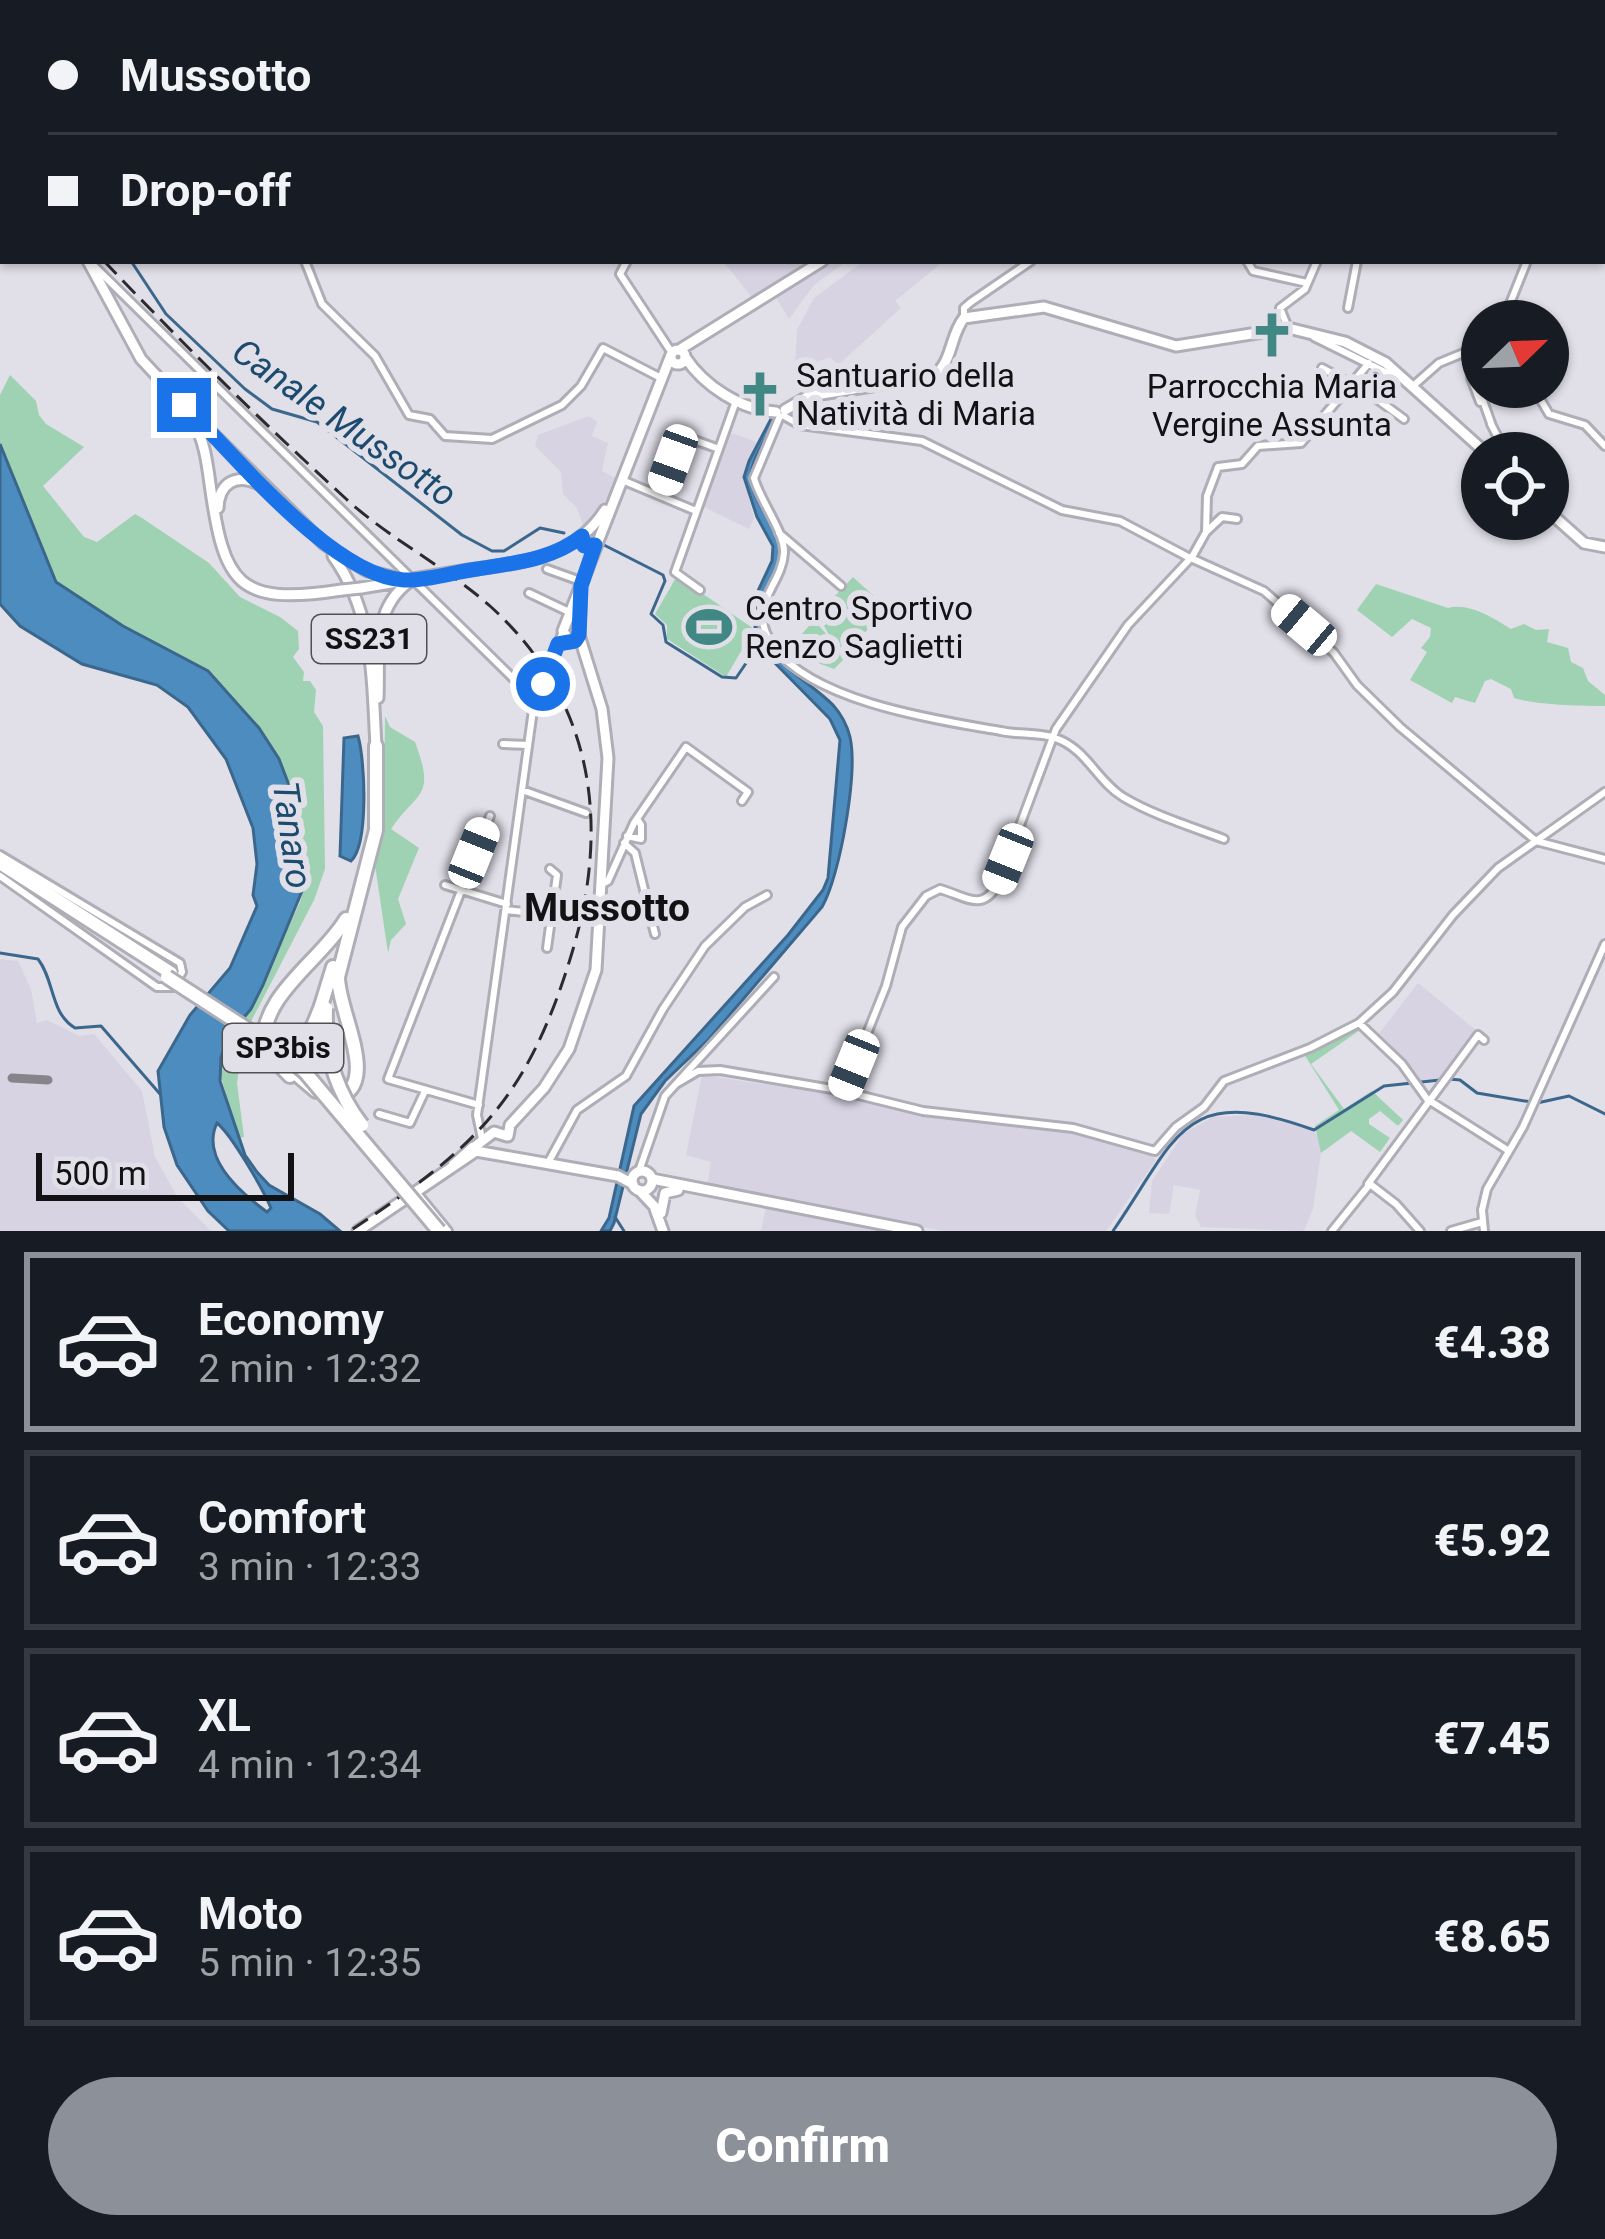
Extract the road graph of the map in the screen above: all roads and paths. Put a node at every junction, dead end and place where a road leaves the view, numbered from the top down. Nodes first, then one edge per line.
1 (89, 264) edge
2 (90, 264) edge
3 (306, 264) edge
4 (625, 264) edge
5 (817, 264) edge
6 (1027, 264) edge
7 (1248, 264) edge
8 (1316, 264) edge
9 (1356, 264) edge
10 (1527, 264) edge
11 (1309, 284) junction
12 (1512, 300) edge
13 (130, 301) junction
14 (1348, 308) dead end
15 (114, 313) junction
16 (964, 317) junction
17 (1288, 328) junction
18 (1314, 337) junction
19 (1461, 353) edge
20 (680, 358) junction
21 (1370, 363) junction
22 (1322, 368) dead end
23 (661, 378) junction
24 (1412, 385) junction
25 (1352, 386) junction
26 (736, 401) junction
27 (184, 405) junction
28 (1484, 408) edge
29 (781, 413) junction
30 (1404, 419) dead end
31 (1492, 426) junction
32 (1463, 432) edge
33 (1495, 432) edge
34 (1605, 446) edge
35 (718, 449) junction
36 (621, 479) junction
37 (660, 495) junction
38 (696, 511) junction
39 (295, 515) junction
40 (1238, 519) dead end
41 (1569, 530) edge
42 (1207, 532) junction
43 (778, 533) junction
44 (589, 541) junction
45 (221, 543) junction
46 (324, 544) junction
47 (1605, 547) edge
48 (1190, 559) junction
49 (547, 569) dead end
50 (409, 581) junction
51 (582, 584) junction
52 (841, 586) dead end
53 (700, 590) dead end
54 (529, 593) dead end
55 (574, 615) junction
56 (569, 636) junction
57 (533, 693) junction
58 (1052, 737) junction
59 (503, 744) dead end
60 (376, 746) junction
61 (528, 746) junction
62 (522, 790) junction
63 (1605, 792) edge
64 (742, 801) dead end
65 (586, 813) dead end
66 (490, 815) dead end
67 (637, 819) junction
68 (626, 839) junction
69 (1224, 839) dead end
70 (1536, 841) junction
71 (604, 854) junction
72 (616, 858) junction
73 (1605, 859) edge
74 (0, 866) edge
75 (550, 869) dead end
76 (602, 884) junction
77 (445, 885) dead end
78 (458, 891) junction
79 (767, 895) dead end
80 (356, 903) junction
81 (506, 907) junction
82 (552, 915) junction
83 (348, 929) junction
84 (656, 934) dead end
85 (1605, 944) edge
86 (547, 948) dead end
87 (169, 975) junction
88 (774, 977) dead end
89 (324, 1007) junction
90 (241, 1021) junction
91 (1359, 1023) junction
92 (1484, 1040) dead end
93 (708, 1053) junction
94 (699, 1068) junction
95 (715, 1070) junction
96 (425, 1091) junction
97 (844, 1091) junction
98 (1427, 1099) junction
99 (478, 1105) junction
100 (379, 1114) dead end
101 (496, 1136) junction
102 (374, 1148) junction
103 (1509, 1151) junction
104 (496, 1153) junction
105 (531, 1160) junction
106 (548, 1163) junction
107 (449, 1167) junction
108 (639, 1179) junction
109 (1367, 1184) junction
110 (412, 1194) junction
111 (743, 1198) junction
112 (661, 1213) junction
113 (1483, 1226) edge
114 (360, 1229) edge
115 (442, 1231) edge
116 (664, 1231) edge
117 (914, 1231) edge
118 (1332, 1231) edge
119 (1420, 1231) edge
120 (1451, 1231) edge

1 - 15 main road, SS231
2 - 13 street
3 - 23 street
4 - 20 street
5 - 20 main road
6 - 16 street
7 - 11 street
8 - 11 street
9 - 14 street
10 - 12 street
11 - 17 street
13 - 15 street
13 - 57 street
15 - 27 main road, SS231
16 - 17 main road
16 - 29 main road
17 - 18 main road
18 - 21 street
18 - 24 main road
19 - 24 street
20 - 23 main road
20 - 26 main road
21 - 24 street
21 - 25 street
22 - 25 street
23 - 36 main road
24 - 32 main road
25 - 30 street
25 - 42 street
26 - 29 main road
26 - 35 street
27 - 39 main road, SS231
27 - 45 main road
28 - 31 street
29 - 43 street
29 - 48 street
31 - 33 street
31 - 34 street
35 - 37 street
35 - 38 street
36 - 37 street
36 - 44 main road
37 - 38 street
38 - 53 street
39 - 45 main road
39 - 46 main road, SS231
40 - 42 street
41 - 47 main road
42 - 48 street
43 - 52 street
43 - 58 street
44 - 50 main road, bridge
44 - 51 main road
45 - 50 main road, bridge
46 - 50 main road
46 - 60 main road, SS231
48 - 58 street
48 - 70 street
49 - 51 street
50 - 60 main road
51 - 55 main road
54 - 55 street
55 - 56 main road
56 - 57 street
56 - 71 main road
57 - 61 street
58 - 69 street
58 - 97 street
59 - 61 street
60 - 80 highway, SS231
61 - 62 street
62 - 65 street
62 - 81 street
63 - 70 street
64 - 67 street
66 - 78 street
67 - 68 street
67 - 68 street
68 - 72 street
68 - 84 street
70 - 73 street
70 - 91 street
71 - 72 street
71 - 76 main road
72 - 76 street
74 - 74 street
74 - 87 highway, SP3bis
74 - 87 highway, SP3bis
75 - 82 street
76 - 101 main road
77 - 78 street
78 - 81 street
78 - 96 street
79 - 106 street
80 - 83 highway, SS231
80 - 102 highway, SS231, bridge
81 - 82 street
81 - 99 street
82 - 86 street
83 - 89 highway, SS231
83 - 90 highway, bridge
85 - 103 street
87 - 90 highway, SP3bis, bridge
88 - 93 street
89 - 90 highway, bridge
89 - 102 highway, SS231, bridge
90 - 102 highway, SP3bis, bridge
91 - 97 street
91 - 98 street
92 - 98 street
93 - 94 street
93 - 95 street
94 - 95 street
94 - 108 street
95 - 97 street
96 - 99 street
96 - 100 street
98 - 103 street
98 - 109 street
99 - 101 street
101 - 104 main road
101 - 104 main road
101 - 105 main road
101 - 107 main road
102 - 115 highway, SS231, bridge
103 - 113 street
104 - 105 main road
104 - 107 main road
105 - 106 main road
106 - 108 main road
107 - 110 main road
108 - 111 main road
108 - 112 main road
108 - 116 main road
109 - 118 street
109 - 119 street
110 - 114 main road
110 - 115 street
111 - 112 main road
111 - 117 main road
112 - 116 main road
113 - 120 street

